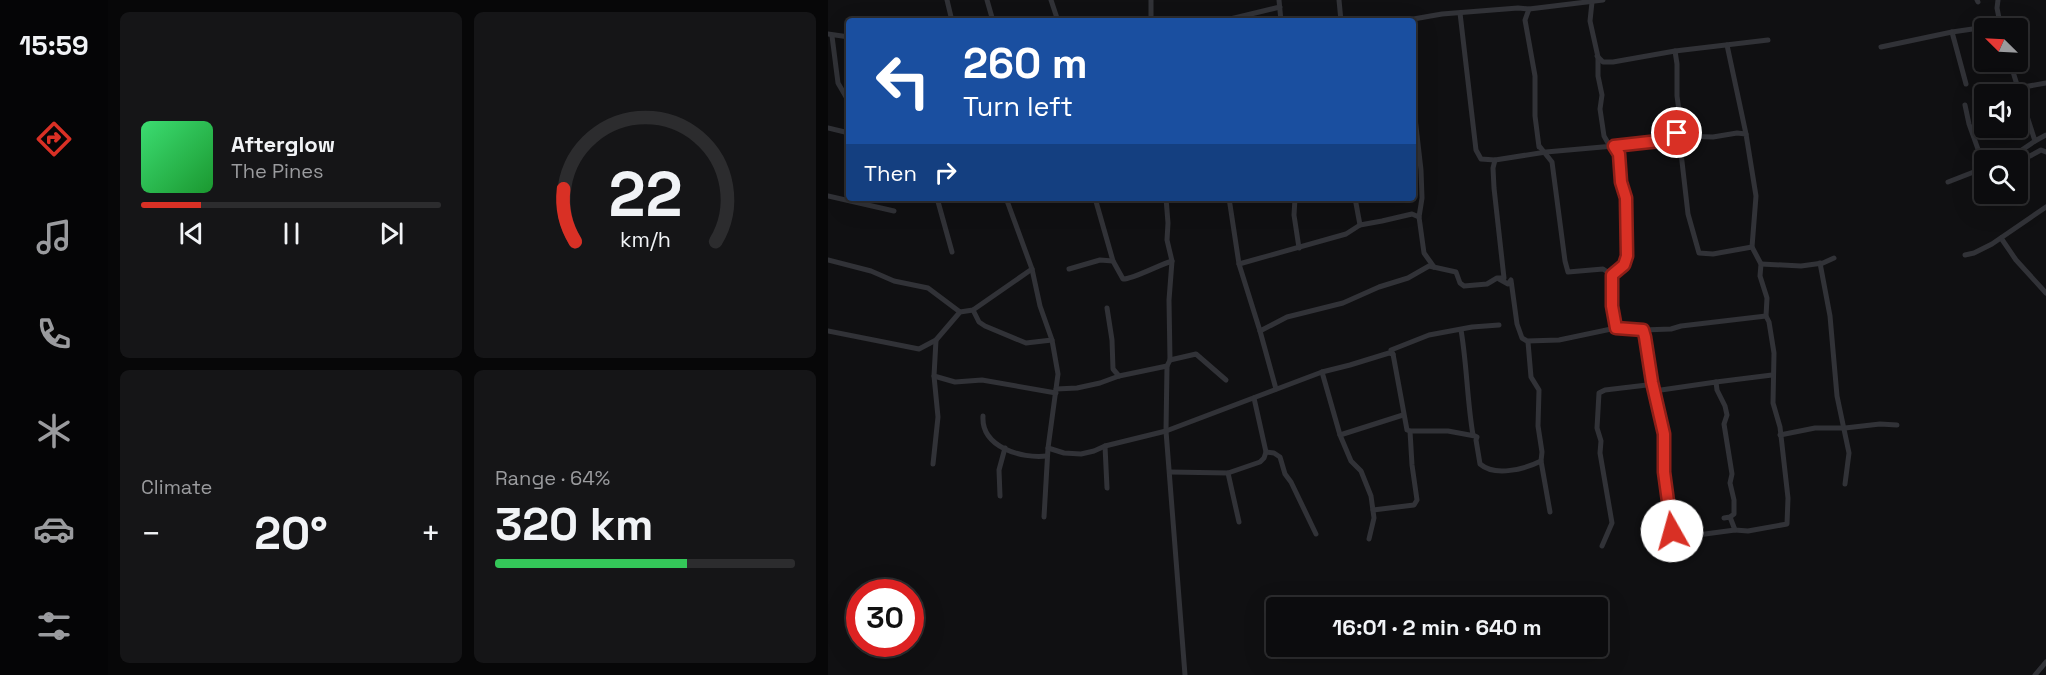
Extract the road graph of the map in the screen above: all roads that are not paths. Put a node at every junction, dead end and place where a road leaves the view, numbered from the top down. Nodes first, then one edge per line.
1 (947, 0) edge
2 (987, 0) edge
3 (1051, 0) edge
4 (1151, 0) edge
5 (1339, 0) edge
6 (1603, 0) edge
7 (1998, 0) edge
8 (1592, 2) junction
9 (1279, 3) edge
10 (1529, 9) junction
11 (1460, 13) junction
12 (951, 18) edge
13 (992, 18) edge
14 (1057, 18) edge
15 (1151, 18) edge
16 (1232, 18) edge
17 (1281, 18) edge
18 (1341, 18) edge
19 (1999, 18) edge
20 (1416, 19) edge
21 (1974, 30) edge
22 (1952, 32) junction
23 (830, 35) edge
24 (846, 37) edge
25 (1768, 40) dead end
26 (1727, 45) junction
27 (1881, 47) dead end
28 (1675, 51) junction
29 (1597, 56) junction
30 (2046, 82) edge
31 (1966, 84) dead end
32 (2028, 86) edge
33 (846, 97) edge
34 (1965, 105) dead end
35 (2028, 119) edge
36 (1416, 126) edge
37 (828, 128) edge
38 (846, 132) edge
39 (1746, 134) junction
40 (2046, 135) edge
41 (1678, 136) junction
42 (2035, 141) junction
43 (1614, 146) junction
44 (1540, 147) junction
45 (1978, 150) edge
46 (2022, 150) edge
47 (1546, 152) junction
48 (2046, 152) edge
49 (1536, 154) junction
50 (2030, 156) dead end
51 (1495, 160) junction
52 (1974, 171) edge
53 (1948, 182) dead end
54 (828, 196) edge
55 (846, 200) edge
56 (850, 201) edge
57 (938, 201) edge
58 (1007, 201) edge
59 (1096, 201) edge
60 (1166, 201) edge
61 (1229, 201) edge
62 (1295, 201) edge
63 (1356, 201) edge
64 (2046, 207) edge
65 (894, 211) dead end
66 (1419, 217) junction
67 (1360, 225) junction
68 (2001, 238) junction
69 (1752, 247) junction
70 (1299, 248) junction
71 (952, 252) dead end
72 (1965, 255) dead end
73 (1834, 258) dead end
74 (828, 260) edge
75 (1113, 261) junction
76 (1172, 261) junction
77 (1820, 263) junction
78 (1239, 264) junction
79 (1761, 264) junction
80 (1434, 267) junction
81 (1032, 269) junction
82 (1069, 269) dead end
83 (1612, 275) junction
84 (1497, 278) junction
85 (2046, 293) edge
86 (1107, 308) dead end
87 (973, 310) junction
88 (960, 312) junction
89 (1766, 316) junction
90 (1499, 325) dead end
91 (1616, 328) junction
92 (1461, 330) junction
93 (1643, 330) junction
94 (828, 331) edge
95 (1260, 331) junction
96 (936, 340) junction
97 (1052, 340) junction
98 (1528, 342) junction
99 (1393, 354) junction
100 (1168, 363) junction
101 (1322, 372) junction
102 (1772, 375) junction
103 (934, 376) junction
104 (1119, 376) junction
105 (1226, 380) dead end
106 (1716, 382) junction
107 (1276, 389) junction
108 (1654, 389) junction
109 (1056, 391) junction
110 (1254, 398) junction
111 (1403, 415) junction
112 (983, 416) dead end
113 (1897, 425) dead end
114 (1845, 429) junction
115 (1166, 431) junction
116 (1410, 431) junction
117 (1340, 435) junction
118 (1473, 435) junction
119 (1780, 435) junction
120 (1105, 446) junction
121 (1005, 448) junction
122 (1048, 448) junction
123 (1266, 452) junction
124 (1047, 456) junction
125 (1541, 461) junction
126 (933, 464) dead end
127 (1170, 472) junction
128 (1228, 474) junction
129 (1845, 484) dead end
130 (1107, 488) dead end
131 (999, 496) dead end
132 (1373, 510) junction
133 (1550, 512) dead end
134 (1044, 517) dead end
135 (1239, 522) dead end
136 (1734, 530) junction
137 (1316, 534) dead end
138 (1676, 538) junction
139 (1370, 539) dead end
140 (1673, 544) dead end
141 (1602, 546) dead end
142 (2046, 662) edge
143 (1185, 675) edge
144 (2035, 675) edge

1 - 12 street
2 - 13 street
3 - 14 street
4 - 15 street
5 - 18 street
6 - 8 street
7 - 19 street
8 - 10 street
8 - 29 street
9 - 16 street
9 - 17 street
10 - 11 street
10 - 44 street
11 - 20 street
11 - 51 street
21 - 22 street
22 - 27 street
22 - 31 street
23 - 24 street
23 - 33 street
25 - 26 street
26 - 28 street
26 - 39 street
28 - 29 street
28 - 41 street
29 - 43 street
30 - 32 street
34 - 45 street
35 - 42 street
36 - 66 street
37 - 38 street
39 - 41 street
39 - 69 street
40 - 42 street
41 - 43 street
41 - 69 street
42 - 46 street
43 - 47 street
43 - 83 street
44 - 47 street
44 - 49 street
47 - 49 street
47 - 83 street
48 - 50 street
49 - 51 street
51 - 84 street
52 - 53 street
54 - 55 street
56 - 65 street
57 - 71 street
58 - 81 street
59 - 75 street
60 - 76 street
61 - 78 street
62 - 70 street
63 - 67 street
64 - 68 street
66 - 67 street
66 - 80 street
67 - 70 street
68 - 72 street
68 - 85 street
69 - 79 street
70 - 78 street
73 - 77 street
74 - 88 street
75 - 76 street
75 - 82 street
76 - 100 street
77 - 79 street
77 - 114 street
78 - 95 street
79 - 89 street
80 - 84 street
80 - 95 street
81 - 87 street
81 - 97 street
83 - 91 street
84 - 98 street
86 - 104 street
87 - 88 street
87 - 97 street
88 - 96 street
89 - 93 street
89 - 102 street
90 - 92 street
91 - 93 street
91 - 98 street
92 - 99 street
92 - 118 street
93 - 108 street
94 - 96 street
95 - 107 street
96 - 103 street
97 - 109 street
98 - 125 street
99 - 101 street
99 - 111 street
100 - 104 street
100 - 105 street
100 - 115 street
101 - 107 street
101 - 117 street
102 - 106 street
102 - 119 street
103 - 109 street
103 - 126 street
104 - 109 street
106 - 108 street
106 - 136 street
107 - 110 street
108 - 138 street
108 - 141 street
109 - 122 street
110 - 115 street
110 - 123 street
111 - 116 street
111 - 117 street
112 - 121 street
113 - 114 street
114 - 119 street
114 - 129 street
115 - 120 street
115 - 127 street
116 - 118 street
116 - 132 street
117 - 132 street
118 - 125 street
119 - 136 street
120 - 122 street
120 - 130 street
121 - 124 street
121 - 131 street
122 - 124 street
123 - 128 street
123 - 137 street
124 - 134 street
125 - 133 street
127 - 128 street
127 - 143 street
128 - 135 street
132 - 139 street
136 - 138 street
138 - 140 street
142 - 144 street

